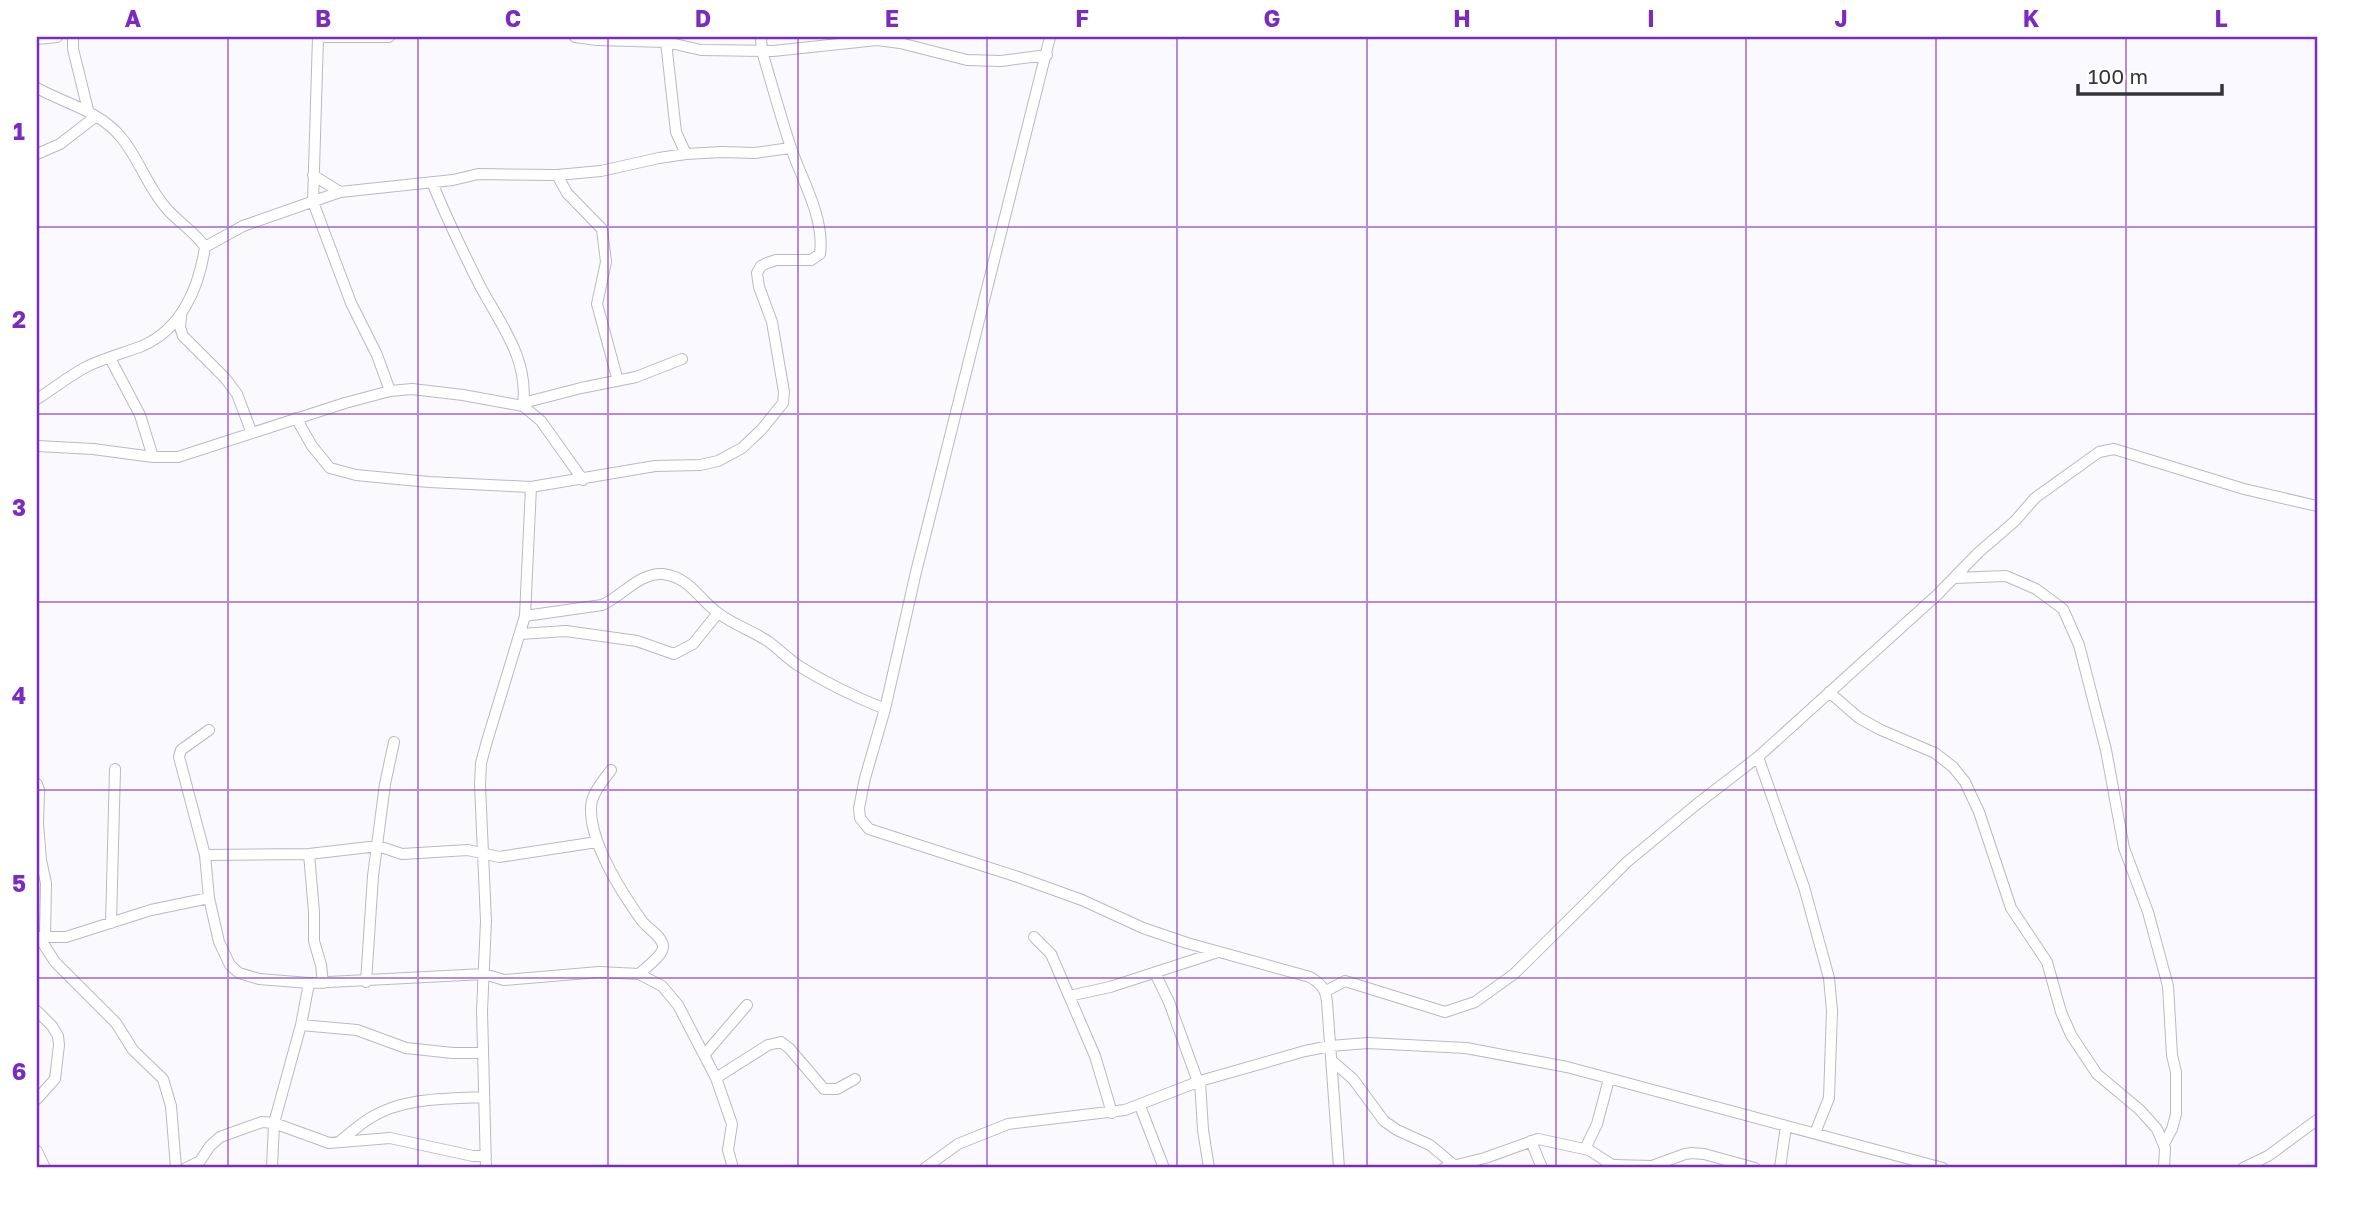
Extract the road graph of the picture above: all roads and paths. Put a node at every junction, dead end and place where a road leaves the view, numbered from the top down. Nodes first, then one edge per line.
1 (57, 37) edge
2 (72, 37) edge
3 (318, 37) edge
4 (389, 37) edge
5 (575, 37) edge
6 (761, 37) edge
7 (1051, 37) edge
8 (37, 39) edge
9 (666, 42) junction
10 (762, 51) junction
11 (1047, 55) junction
12 (37, 88) edge
13 (92, 114) junction
14 (790, 148) junction
15 (37, 154) edge
16 (686, 154) junction
17 (313, 175) junction
18 (557, 175) junction
19 (432, 182) junction
20 (340, 191) junction
21 (313, 202) junction
22 (205, 247) junction
23 (181, 317) junction
24 (110, 358) junction
25 (682, 359) dead end
26 (618, 381) junction
27 (390, 391) junction
28 (37, 399) edge
29 (523, 405) junction
30 (296, 418) junction
31 (251, 431) junction
32 (37, 446) edge
33 (153, 457) junction
34 (583, 480) junction
35 (531, 488) junction
36 (2317, 506) edge
37 (1954, 578) junction
38 (718, 613) junction
39 (525, 616) junction
40 (520, 634) junction
41 (1829, 692) junction
42 (885, 709) junction
43 (209, 730) dead end
44 (394, 742) dead end
45 (1758, 758) junction
46 (115, 769) dead end
47 (611, 771) dead end
48 (37, 784) edge
49 (597, 842) junction
50 (378, 846) junction
51 (309, 854) junction
52 (482, 854) junction
53 (205, 855) junction
54 (209, 898) junction
55 (111, 923) junction
56 (1034, 937) dead end
57 (40, 938) edge
58 (1218, 951) junction
59 (1155, 973) junction
60 (484, 974) junction
61 (639, 975) junction
62 (366, 982) junction
63 (309, 983) junction
64 (323, 983) junction
65 (1326, 991) junction
66 (1069, 996) junction
67 (747, 1005) dead end
68 (37, 1011) edge
69 (301, 1025) junction
70 (1330, 1046) junction
71 (483, 1053) junction
72 (705, 1054) junction
73 (1331, 1060) junction
74 (716, 1078) junction
75 (855, 1079) dead end
76 (1609, 1079) junction
77 (1199, 1082) junction
78 (484, 1097) junction
79 (37, 1099) edge
80 (1140, 1106) junction
81 (1112, 1113) junction
82 (2317, 1120) edge
83 (274, 1123) junction
84 (1786, 1126) junction
85 (1815, 1133) junction
86 (1531, 1140) junction
87 (338, 1143) junction
88 (2164, 1144) junction
89 (1585, 1149) junction
90 (37, 1151) edge
91 (486, 1156) junction
92 (1449, 1167) edge
93 (1616, 1167) edge
94 (45, 1168) edge
95 (176, 1168) edge
96 (186, 1168) edge
97 (272, 1168) edge
98 (486, 1168) edge
99 (733, 1168) edge
100 (925, 1168) edge
101 (1164, 1168) edge
102 (1209, 1168) edge
103 (1339, 1168) edge
104 (1542, 1168) edge
105 (1755, 1168) edge
106 (1780, 1168) edge
107 (1943, 1168) edge
108 (2164, 1168) edge
109 (2244, 1168) edge

1 - 8 street
2 - 13 street
3 - 4 street
3 - 17 street
5 - 9 street
6 - 10 street
7 - 11 street
9 - 10 street
9 - 16 street
10 - 11 street
10 - 14 street
11 - 42 street
12 - 13 street
13 - 15 street
13 - 22 street
14 - 16 street
14 - 34 street
16 - 18 street
17 - 20 street
17 - 21 street
18 - 19 street
18 - 26 street
19 - 20 street
19 - 29 street
20 - 21 street
21 - 22 street
21 - 27 street
22 - 23 street
23 - 24 street
23 - 31 street
24 - 28 street
24 - 33 street
25 - 26 street
26 - 29 street
27 - 29 street
27 - 30 street
29 - 34 street
30 - 31 street
30 - 35 street
31 - 33 street
32 - 33 street
34 - 35 street
35 - 39 street
36 - 37 street
37 - 41 street
37 - 88 street
38 - 39 street
38 - 40 street
38 - 42 street
39 - 40 street
40 - 52 street
41 - 45 street
41 - 88 street
42 - 58 street
43 - 53 street
44 - 50 street
45 - 65 street
45 - 85 street
46 - 55 street
47 - 49 street
48 - 57 street
49 - 52 street
49 - 61 street
50 - 51 street
50 - 52 street
50 - 62 street
51 - 53 street
51 - 64 street
52 - 60 street
53 - 54 street
54 - 55 street
54 - 63 street
55 - 57 street
56 - 66 street
57 - 95 street
58 - 59 street
58 - 65 street
59 - 66 street
59 - 77 street
60 - 61 street
60 - 62 street
60 - 71 street
61 - 72 street
62 - 64 street
63 - 64 street
63 - 69 street
65 - 70 street
66 - 81 street
67 - 72 street
68 - 79 street
69 - 71 street
69 - 83 street
70 - 73 street
70 - 76 street
70 - 77 street
71 - 78 street
72 - 74 street
73 - 92 street
73 - 103 street
74 - 75 street
74 - 99 street
76 - 84 street
76 - 89 street
77 - 80 street
77 - 102 street
78 - 87 street
78 - 91 street
80 - 81 street
80 - 101 street
81 - 100 street
82 - 109 street
83 - 87 street
83 - 96 street
83 - 97 street
84 - 85 street
84 - 106 street
85 - 107 street
86 - 89 street
86 - 92 street
86 - 104 street
87 - 91 street
88 - 108 street
89 - 93 street
90 - 94 street
91 - 98 street
93 - 105 street

